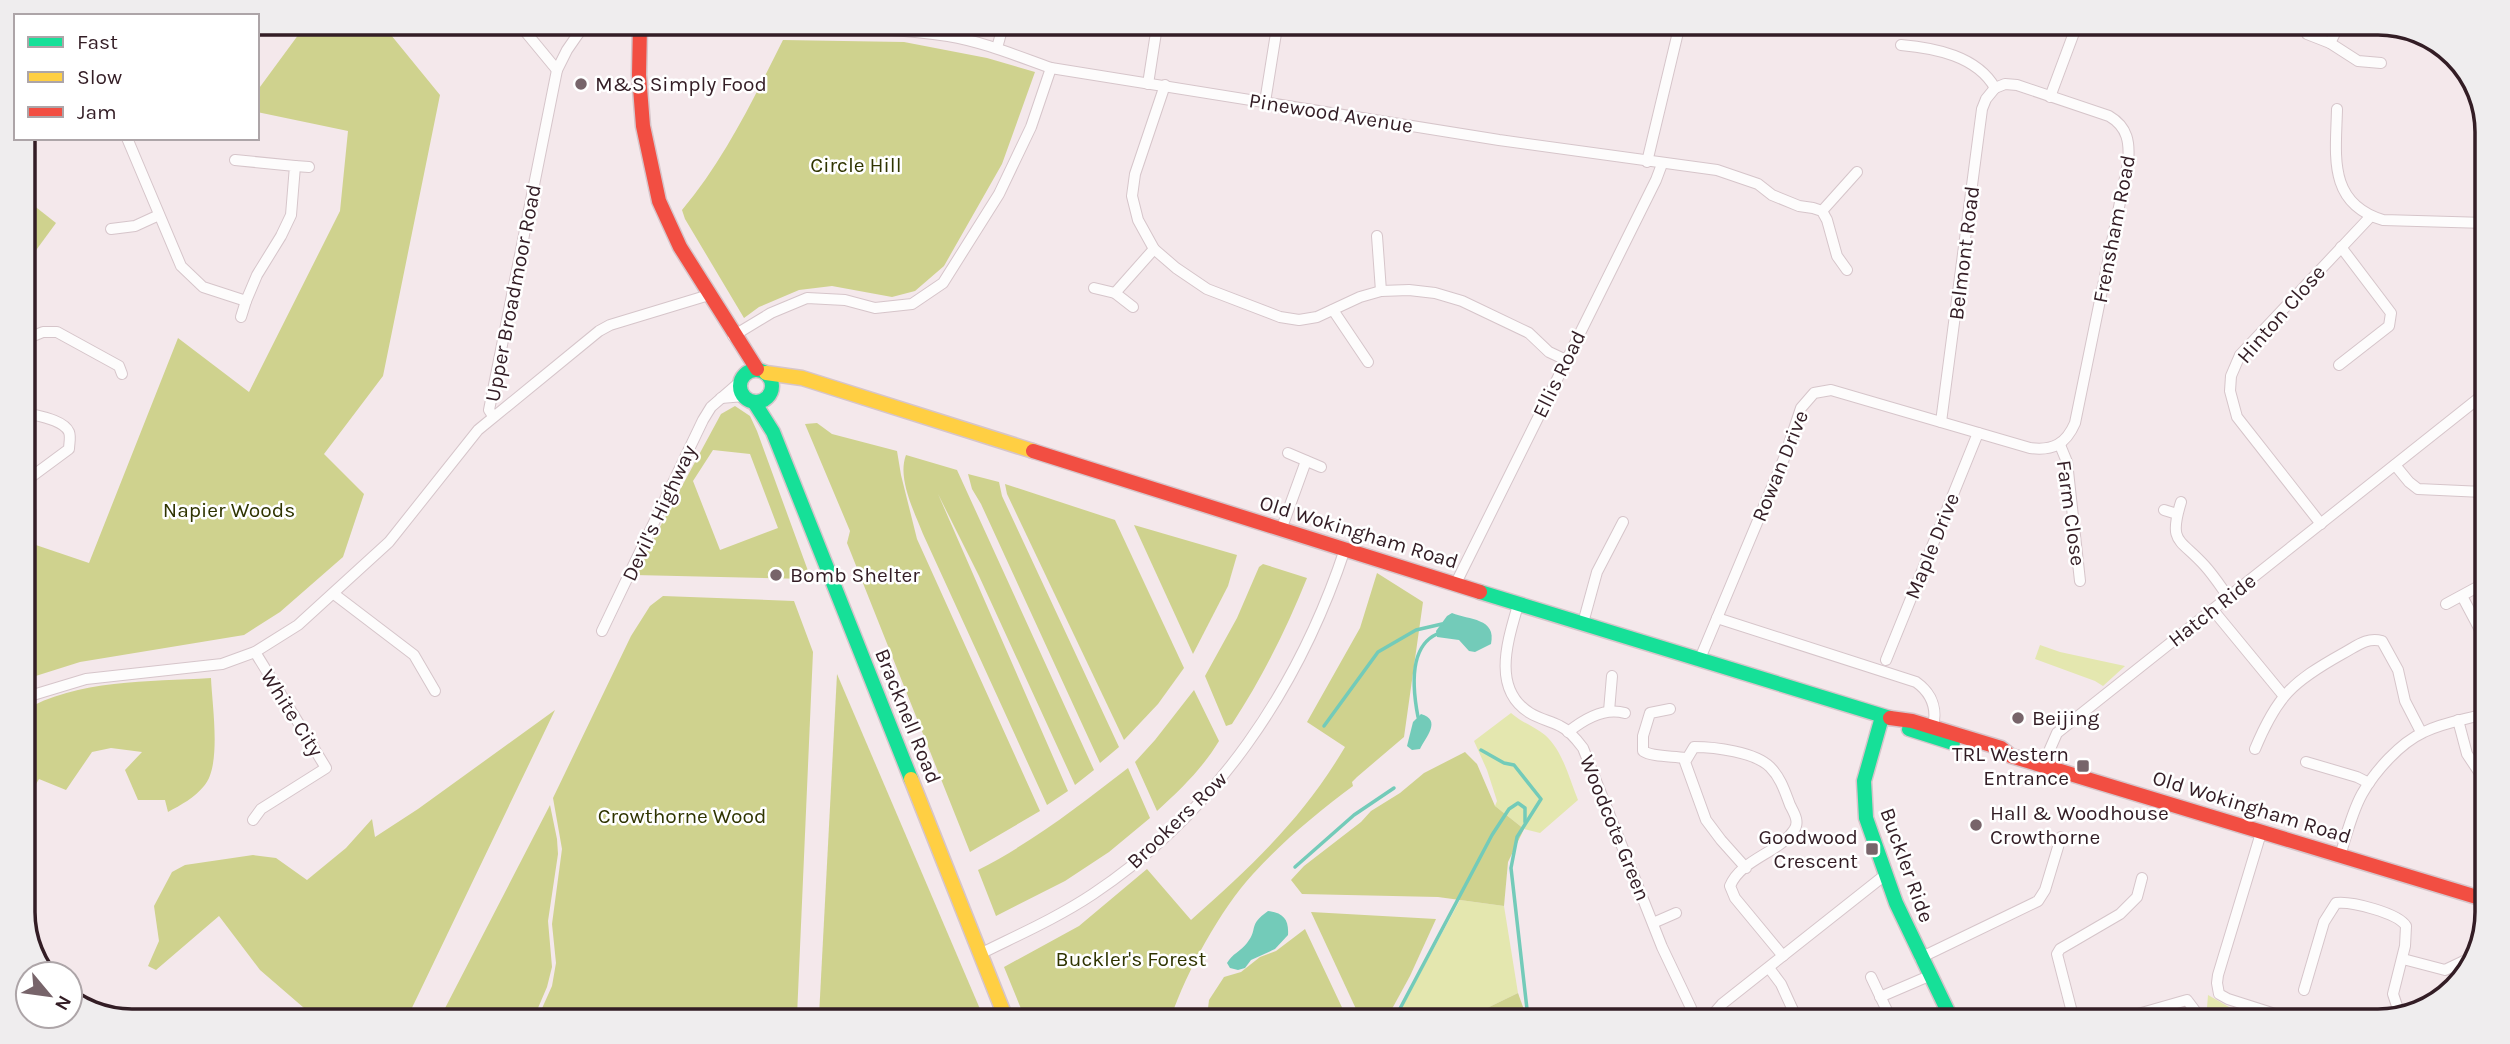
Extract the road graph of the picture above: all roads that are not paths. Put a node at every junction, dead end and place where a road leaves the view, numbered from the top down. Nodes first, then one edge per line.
1 (528, 35) edge
2 (577, 35) edge
3 (640, 35) edge
4 (936, 35) edge
5 (1001, 35) edge
6 (1156, 35) edge
7 (1276, 35) edge
8 (1677, 35) edge
9 (2073, 35) edge
10 (2310, 35) edge
11 (2334, 35) edge
12 (2330, 43) junction
13 (1901, 45) dead end
14 (997, 48) junction
15 (2381, 63) dead end
16 (1051, 68) junction
17 (557, 70) junction
18 (1148, 84) junction
19 (1165, 85) junction
20 (1995, 88) junction
21 (2050, 97) junction
22 (1265, 102) junction
23 (2337, 109) dead end
24 (128, 140) edge
25 (235, 160) dead end
26 (1647, 162) junction
27 (1662, 164) junction
28 (295, 166) junction
29 (309, 167) dead end
30 (1857, 172) dead end
31 (1822, 211) junction
32 (159, 215) junction
33 (2371, 216) junction
34 (2475, 223) edge
35 (111, 229) dead end
36 (1377, 236) dead end
37 (2341, 247) junction
38 (1154, 249) junction
39 (1847, 271) dead end
40 (1094, 288) dead end
41 (1381, 291) junction
42 (1115, 293) junction
43 (709, 295) junction
44 (246, 301) junction
45 (1133, 306) dead end
46 (1333, 310) junction
47 (241, 317) dead end
48 (35, 335) edge
49 (734, 337) junction
50 (1566, 360) junction
51 (1368, 362) dead end
52 (2339, 365) dead end
53 (122, 374) dead end
54 (752, 374) junction
55 (811, 382) junction
56 (769, 395) junction
57 (721, 398) junction
58 (749, 399) junction
59 (2475, 401) edge
60 (35, 416) edge
61 (493, 416) junction
62 (1941, 422) junction
63 (773, 432) junction
64 (1978, 433) junction
65 (2060, 445) junction
66 (1288, 453) dead end
67 (1306, 461) junction
68 (2395, 465) junction
69 (1321, 467) dead end
70 (35, 475) edge
71 (2475, 492) edge
72 (2181, 502) dead end
73 (2164, 510) dead end
74 (2177, 514) junction
75 (1623, 522) dead end
76 (2321, 524) junction
77 (1281, 530) junction
78 (1345, 549) junction
79 (2080, 581) dead end
80 (1456, 583) junction
81 (2475, 589) edge
82 (334, 594) junction
83 (2462, 596) junction
84 (2229, 598) junction
85 (1518, 604) junction
86 (2446, 604) dead end
87 (2213, 610) junction
88 (1717, 618) junction
89 (2475, 620) edge
90 (1583, 623) junction
91 (602, 631) dead end
92 (255, 652) junction
93 (1886, 660) dead end
94 (1699, 661) junction
95 (1612, 676) dead end
96 (435, 691) dead end
97 (35, 692) edge
98 (2283, 695) junction
99 (1670, 709) dead end
100 (1609, 711) junction
101 (1625, 713) dead end
102 (2475, 716) edge
103 (1888, 718) junction
104 (2458, 720) junction
105 (1568, 732) junction
106 (1932, 732) junction
107 (2421, 733) junction
108 (2255, 749) dead end
109 (1685, 758) junction
110 (2306, 762) dead end
111 (2043, 765) junction
112 (2475, 766) edge
113 (2369, 783) junction
114 (253, 820) dead end
115 (2261, 833) junction
116 (2061, 837) dead end
117 (2340, 856) junction
118 (1746, 867) junction
119 (1885, 875) junction
120 (2142, 878) dead end
121 (2475, 896) edge
122 (1676, 913) dead end
123 (1653, 923) junction
124 (980, 954) junction
125 (1783, 956) junction
126 (1920, 958) junction
127 (2403, 958) junction
128 (2460, 963) edge
129 (1769, 968) junction
130 (1929, 976) junction
131 (1871, 977) dead end
132 (2304, 990) dead end
133 (1880, 997) junction
134 (2397, 1006) edge
135 (1691, 1008) dead end
136 (1002, 1009) edge
137 (1718, 1009) edge
138 (1792, 1009) edge
139 (1886, 1009) edge
140 (1946, 1009) edge
141 (2071, 1009) edge
142 (2156, 1009) edge
143 (2194, 1009) edge
144 (2258, 1009) edge

1 - 17 street
2 - 17 street, Upper Broadmoor Road
3 - 43 street
4 - 14 street, Pinewood Avenue
5 - 14 street
6 - 18 street
7 - 22 street
8 - 26 street
9 - 21 street
10 - 12 street
11 - 12 street
12 - 15 street
13 - 20 street
14 - 16 street, Pinewood Avenue
16 - 18 street, Pinewood Avenue
16 - 49 street
17 - 61 street, Upper Broadmoor Road
18 - 19 street, Pinewood Avenue
19 - 22 street, Pinewood Avenue
19 - 38 street
20 - 21 street, Frensham Road
20 - 62 street, Belmont Road
21 - 65 street, Frensham Road
22 - 26 street, Pinewood Avenue
23 - 33 street
24 - 32 street
25 - 28 street
26 - 27 street, Pinewood Avenue
27 - 31 street, Pinewood Avenue
27 - 50 street, Ellis Road
28 - 29 street
28 - 44 street
30 - 31 street
31 - 39 street
32 - 35 street
32 - 44 street
33 - 34 street
33 - 37 street, Hinton Close
36 - 41 street
37 - 52 street
37 - 76 street, Hinton Close
38 - 42 street
38 - 46 street
40 - 42 street
41 - 46 street
41 - 50 street
42 - 45 street
43 - 49 street
43 - 61 street
44 - 47 street
46 - 51 street
48 - 53 street
49 - 54 street
50 - 80 street, Ellis Road
54 - 55 street, Old Wokingham Road
54 - 56 street, Bracknell Road
54 - 57 street, Devil's Highway
54 - 58 street
55 - 56 street
55 - 77 street, Old Wokingham Road
56 - 58 street
56 - 63 street, Bracknell Road
57 - 58 street
57 - 91 street, Devil's Highway
58 - 63 street, Bracknell Road
59 - 68 street, Hatch Ride
60 - 70 street
61 - 82 street, Upper Broadmoor Road
62 - 64 street, Rowan Drive
62 - 88 street, Rowan Drive
63 - 124 street, Bracknell Road
64 - 65 street, Rowan Drive
64 - 93 street, Maple Drive
65 - 79 street, Farm Close
66 - 67 street
67 - 69 street
67 - 77 street
68 - 71 street
68 - 76 street, Hatch Ride
72 - 74 street
73 - 74 street
74 - 84 street
75 - 90 street
76 - 84 street, Hatch Ride
77 - 78 street, Old Wokingham Road
78 - 80 street, Old Wokingham Road
78 - 124 street, Brookers Row
80 - 85 street, Old Wokingham Road
81 - 83 street
82 - 92 street, Upper Broadmoor Road
82 - 96 street
83 - 86 street
83 - 89 street
84 - 87 street, Hatch Ride
85 - 90 street, Old Wokingham Road
85 - 105 street, Woodcote Green
87 - 98 street
87 - 111 street, Hatch Ride
88 - 94 street, Rowan Drive
88 - 106 street
90 - 94 street, Old Wokingham Road
92 - 97 street, Upper Broadmoor Road
92 - 114 street, White City
94 - 103 street, Old Wokingham Road
95 - 100 street
98 - 107 street
98 - 108 street
99 - 109 street
100 - 101 street
100 - 105 street
102 - 104 street
103 - 106 street, Old Wokingham Road
103 - 119 street, Buckler Ride
104 - 107 street
104 - 112 street
105 - 123 street, Woodcote Green
106 - 111 street, Old Wokingham Road
107 - 113 street
109 - 118 street
109 - 118 street
110 - 113 street
111 - 115 street, Old Wokingham Road
113 - 117 street
115 - 117 street, Old Wokingham Road
115 - 144 street
116 - 126 street
117 - 121 street, Old Wokingham Road
118 - 125 street
119 - 125 street
119 - 126 street, Buckler Ride
120 - 141 street
122 - 123 street, Woodcote Green
123 - 135 street, Woodcote Green
124 - 136 street, Bracknell Road
125 - 129 street
126 - 130 street, Buckler Ride
127 - 128 street
127 - 132 street
127 - 134 street
129 - 137 street
129 - 138 street
130 - 133 street
130 - 140 street, Buckler Ride
131 - 133 street
133 - 139 street
142 - 143 street

